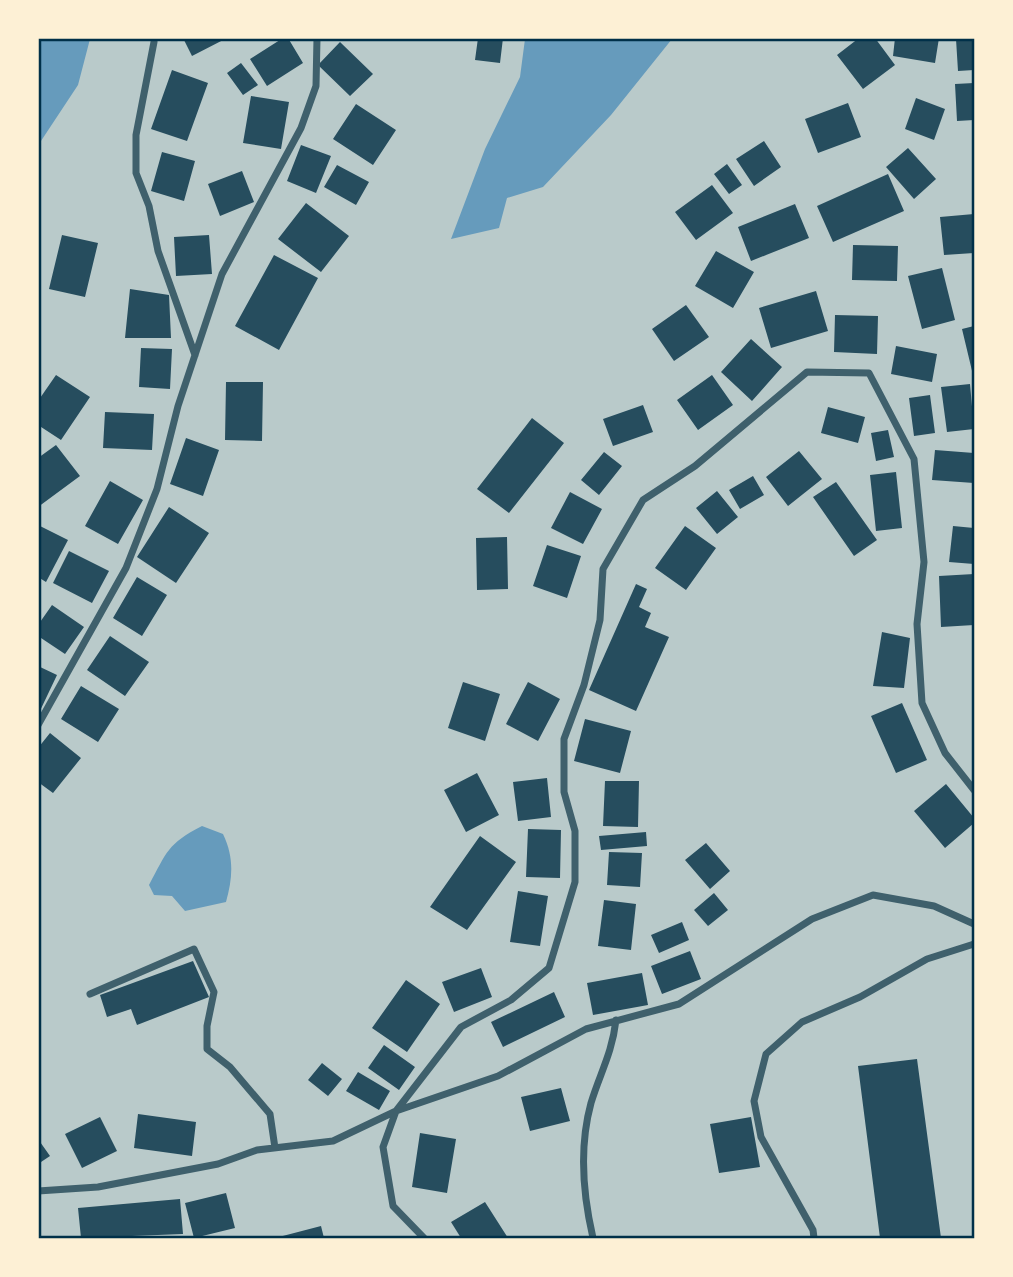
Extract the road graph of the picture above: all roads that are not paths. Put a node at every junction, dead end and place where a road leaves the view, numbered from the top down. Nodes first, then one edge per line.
1 (317, 38) edge
2 (154, 42) dead end
3 (195, 355) junction
4 (38, 724) edge
5 (975, 790) edge
6 (975, 924) edge
7 (975, 944) edge
8 (90, 994) dead end
9 (616, 1020) junction
10 (396, 1111) junction
11 (275, 1148) junction
12 (38, 1191) edge
13 (424, 1238) edge
14 (593, 1238) edge
15 (814, 1238) edge

1 - 3 street
2 - 3 street
3 - 4 street
5 - 10 street
6 - 9 street
7 - 15 street
8 - 11 street
9 - 10 street
9 - 14 street
10 - 11 street
10 - 13 street
11 - 12 street

